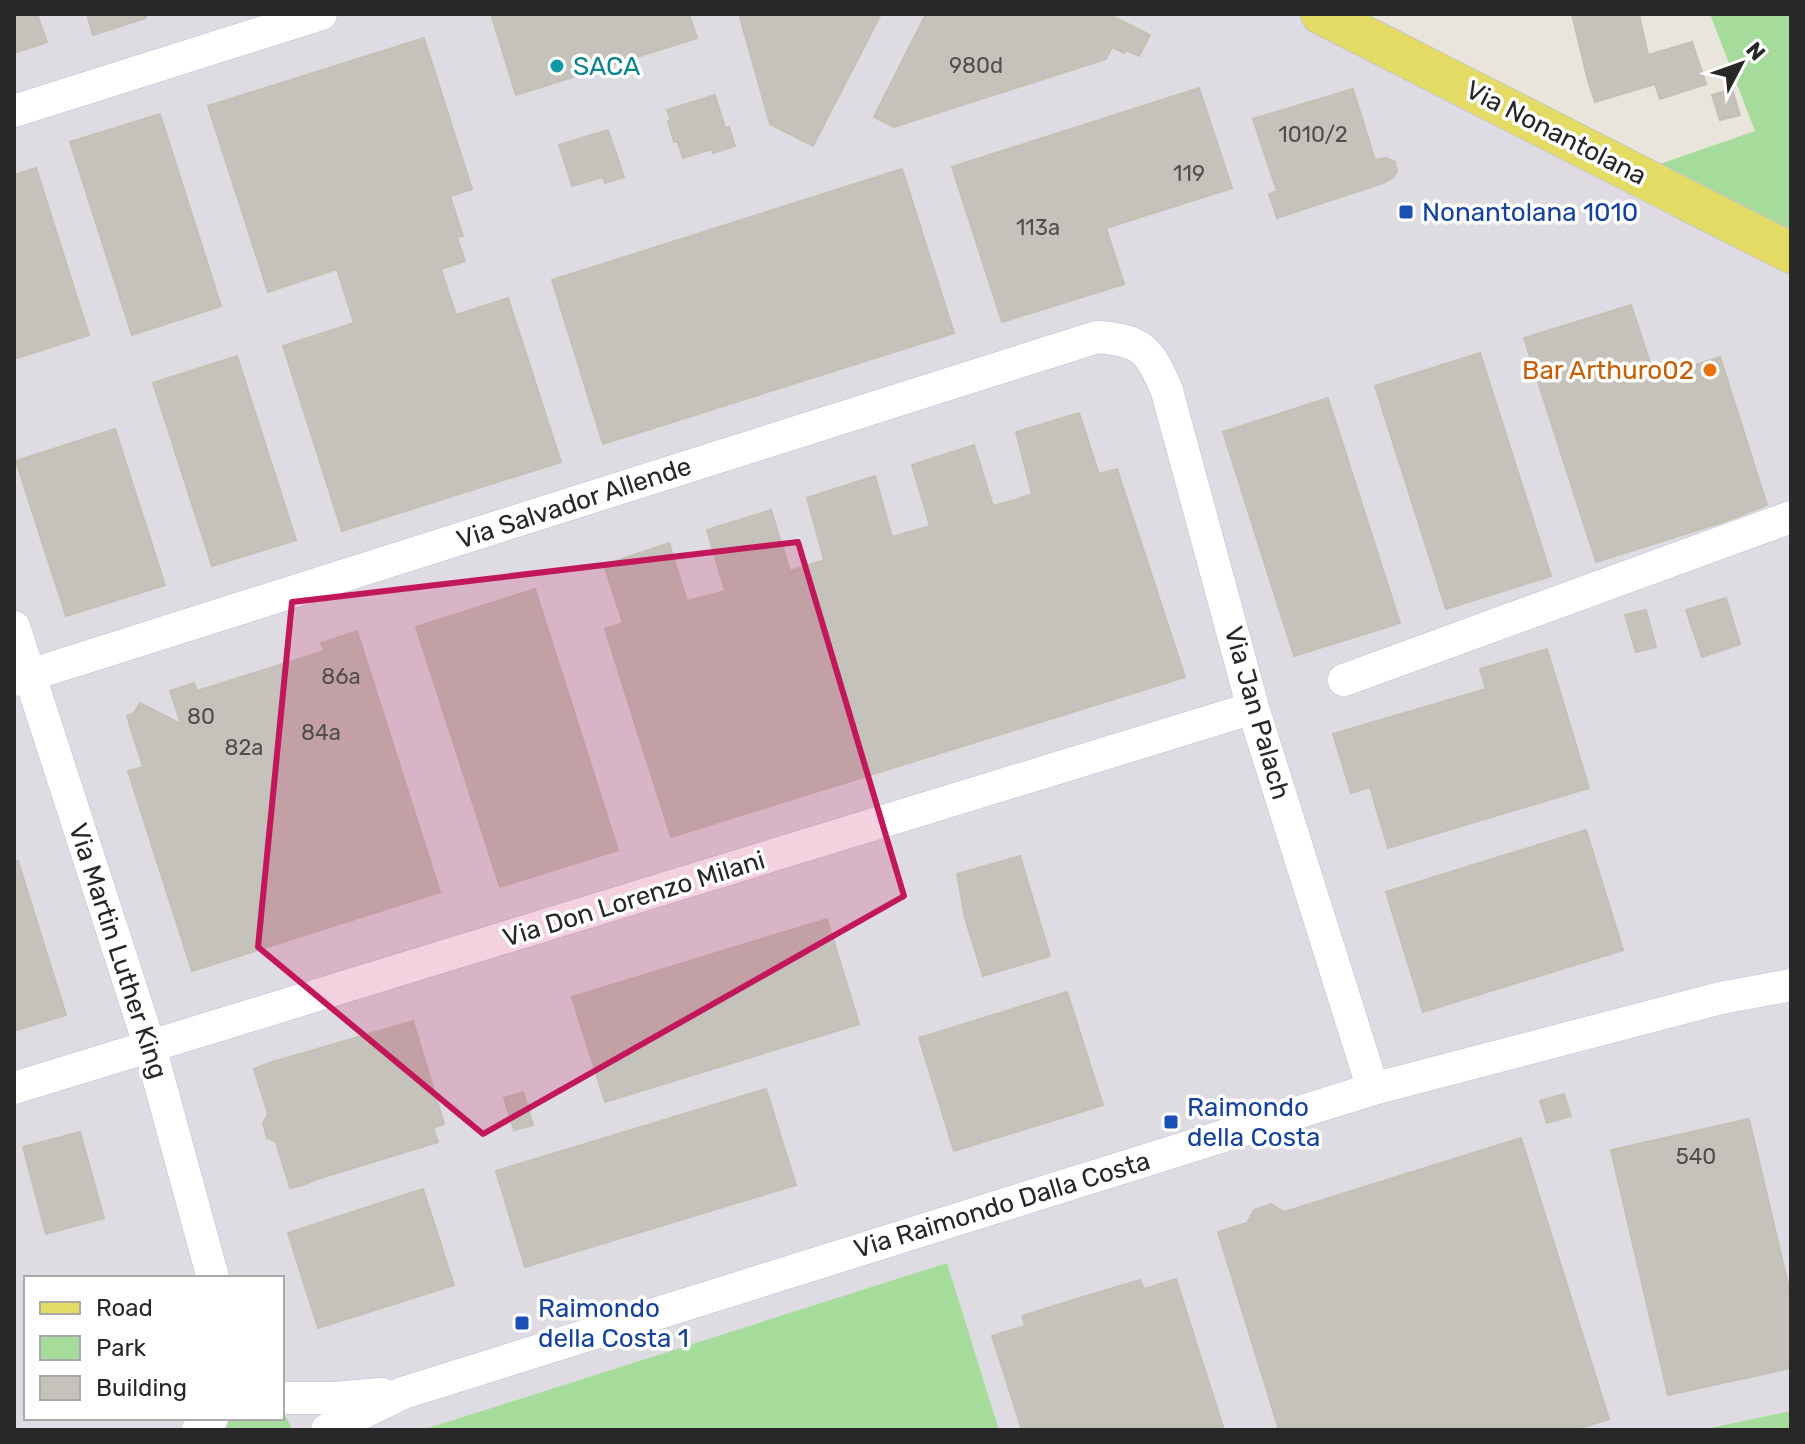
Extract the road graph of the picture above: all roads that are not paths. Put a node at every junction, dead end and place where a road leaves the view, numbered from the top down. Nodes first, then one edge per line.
1 (321, 14) edge
2 (1321, 14) edge
3 (282, 21) edge
4 (14, 111) edge
5 (1791, 253) edge
6 (1135, 344) joint
7 (1791, 517) edge
8 (14, 627) edge
9 (22, 677) edge
10 (1344, 680) dead end
11 (1253, 708) junction
12 (1791, 985) edge
13 (150, 1047) junction
14 (14, 1088) edge
15 (1373, 1089) junction
16 (212, 1276) edge
17 (403, 1393) junction
18 (286, 1395) edge
19 (305, 1430) edge
20 (327, 1430) edge

1 - 3 street
2 - 5 main road, Via Nonantolana
3 - 4 street
6 - 9 street, Via Salvador Allende
6 - 11 street, Via Jan Palach
7 - 10 street
8 - 9 street, Via Martin Luther King
9 - 13 street, Via Martin Luther King
11 - 13 street, Via Don Lorenzo Milani
11 - 15 street, Via Jan Palach
12 - 15 street, Via Raimondo Dalla Costa
13 - 14 street, Via Don Lorenzo Milani
13 - 16 street, Via Martin Luther King
15 - 17 street, Via Raimondo Dalla Costa
17 - 18 street
17 - 20 street
18 - 19 street

